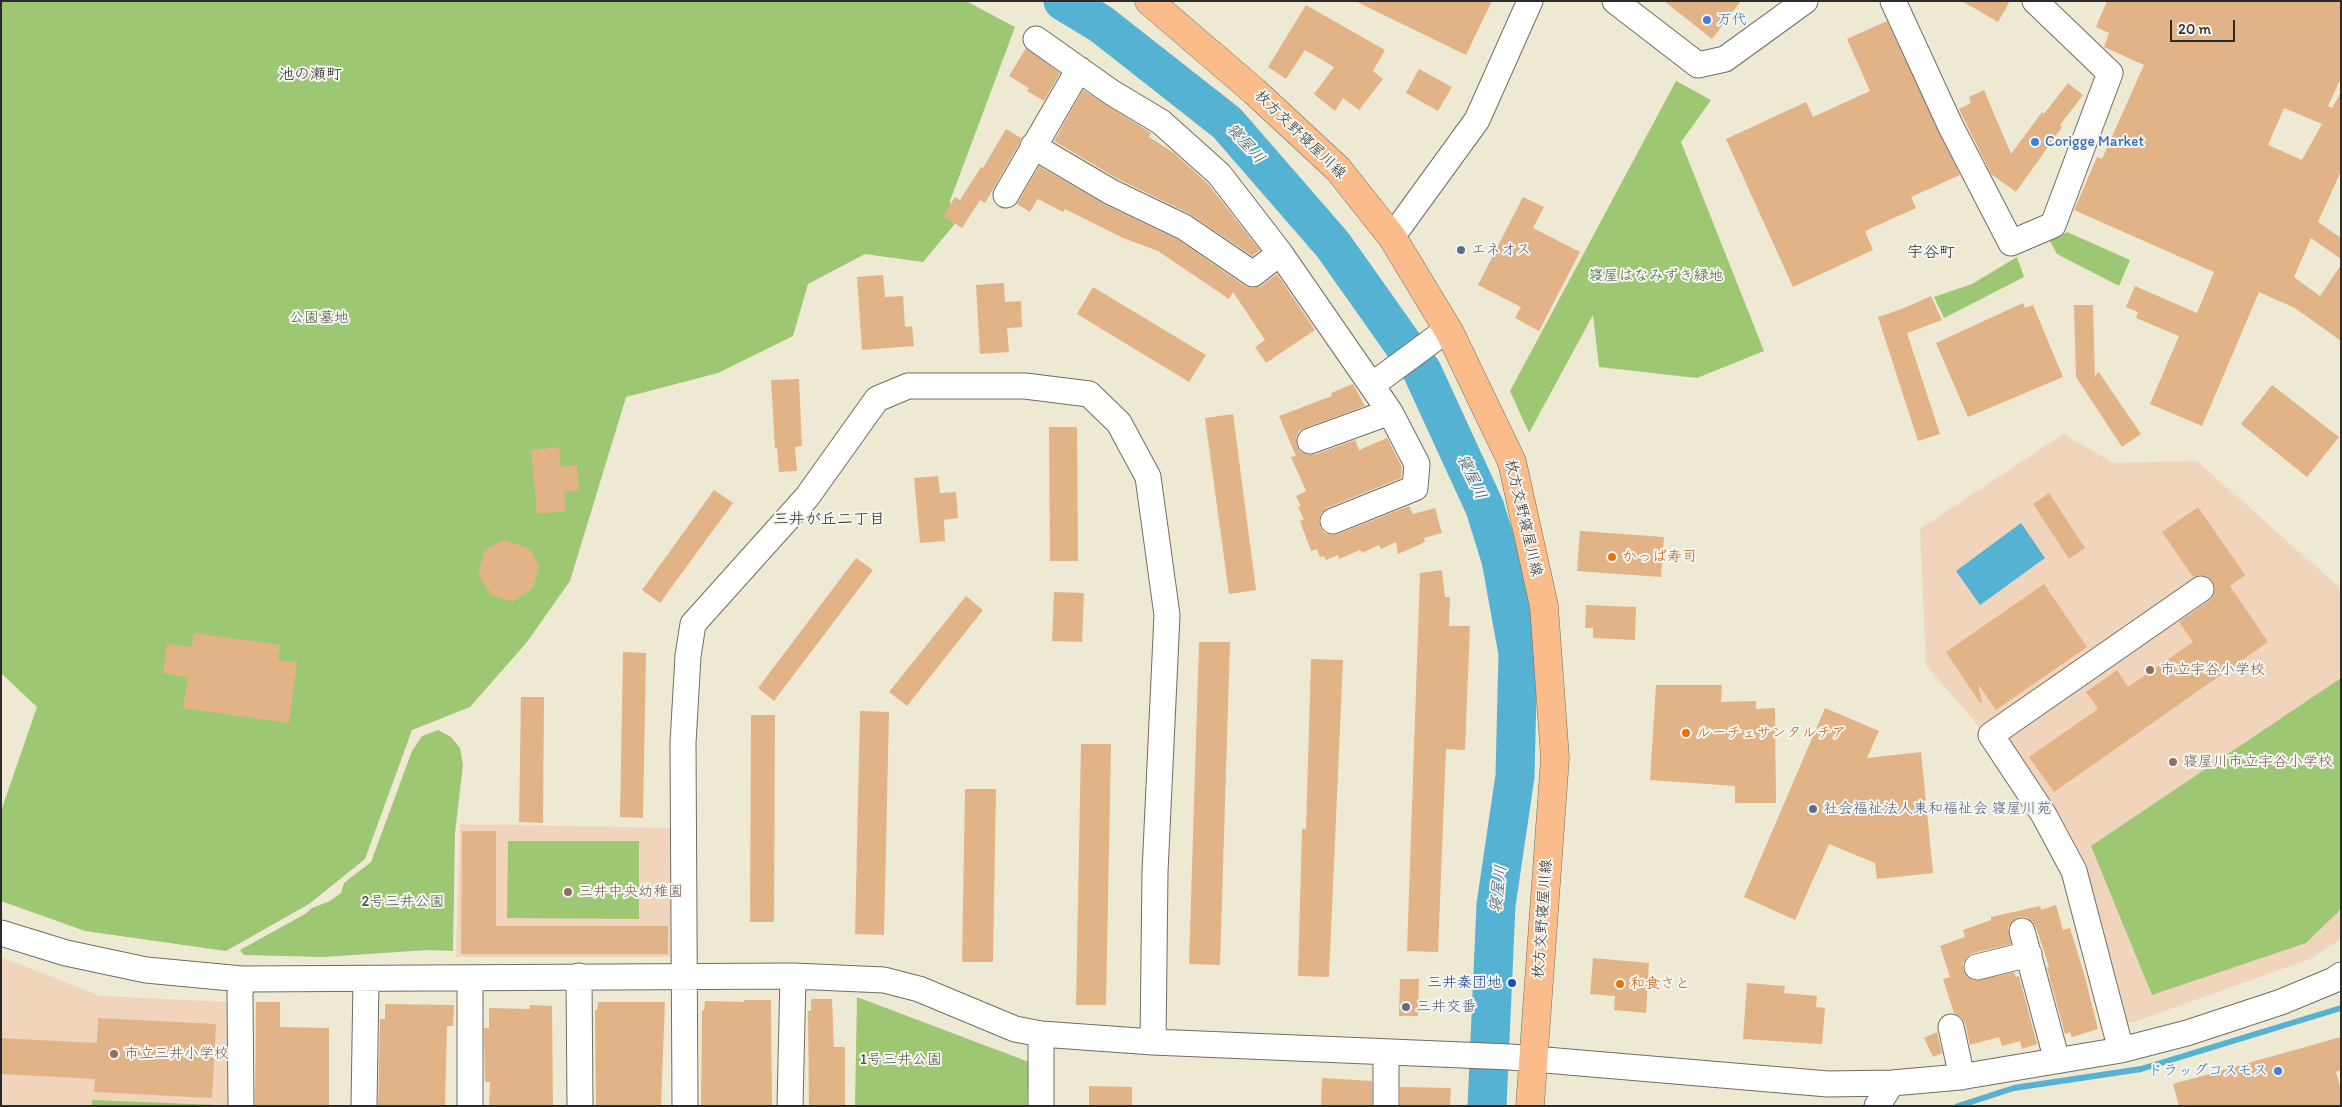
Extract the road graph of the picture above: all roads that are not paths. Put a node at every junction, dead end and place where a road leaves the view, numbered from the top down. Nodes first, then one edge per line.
1 (1149, 1) edge
2 (1530, 1) edge
3 (1616, 1) edge
4 (1805, 1) edge
5 (1893, 1) edge
6 (2035, 1) edge
7 (1036, 39) dead end
8 (1079, 69) junction
9 (1033, 146) junction
10 (1006, 195) dead end
11 (1392, 237) junction
12 (1280, 252) junction
13 (1448, 329) junction
14 (1381, 378) junction
15 (1390, 412) junction
16 (1310, 441) dead end
17 (1333, 521) dead end
18 (2202, 589) dead end
19 (1, 933) edge
20 (1977, 967) dead end
21 (2341, 975) edge
22 (579, 976) junction
23 (685, 976) junction
24 (793, 976) junction
25 (242, 979) junction
26 (366, 979) junction
27 (470, 979) junction
28 (1951, 1027) dead end
29 (1042, 1034) junction
30 (1153, 1042) junction
31 (2121, 1050) junction
32 (1386, 1052) junction
33 (1521, 1057) junction
34 (2057, 1061) junction
35 (1962, 1077) junction
36 (1892, 1083) junction
37 (241, 1106) edge
38 (364, 1106) edge
39 (470, 1106) edge
40 (580, 1106) edge
41 (685, 1106) edge
42 (790, 1106) edge
43 (1042, 1106) edge
44 (1386, 1106) edge
45 (1530, 1106) edge
46 (1878, 1106) edge

1 - 11 main road, 枚方交野寝屋川線
2 - 11 street
3 - 4 street
5 - 6 street
7 - 8 street
8 - 9 street
8 - 12 street
9 - 10 street
9 - 12 street
11 - 13 main road, 枚方交野寝屋川線
12 - 14 street
13 - 14 street
13 - 33 main road, 枚方交野寝屋川線
14 - 15 street
15 - 16 street
15 - 17 street
18 - 31 street
19 - 25 street
20 - 34 street
21 - 31 street
22 - 23 street
22 - 27 street
22 - 40 street
23 - 24 street
23 - 30 street
23 - 41 street
24 - 29 street
24 - 42 street
25 - 26 street
25 - 37 street
26 - 27 street
26 - 38 street
27 - 39 street
28 - 35 street
29 - 30 street
29 - 43 street
30 - 32 street
31 - 34 street
32 - 33 street
32 - 44 street
33 - 36 street
33 - 45 main road, 枚方交野寝屋川線
34 - 35 street
35 - 36 street
36 - 46 street

